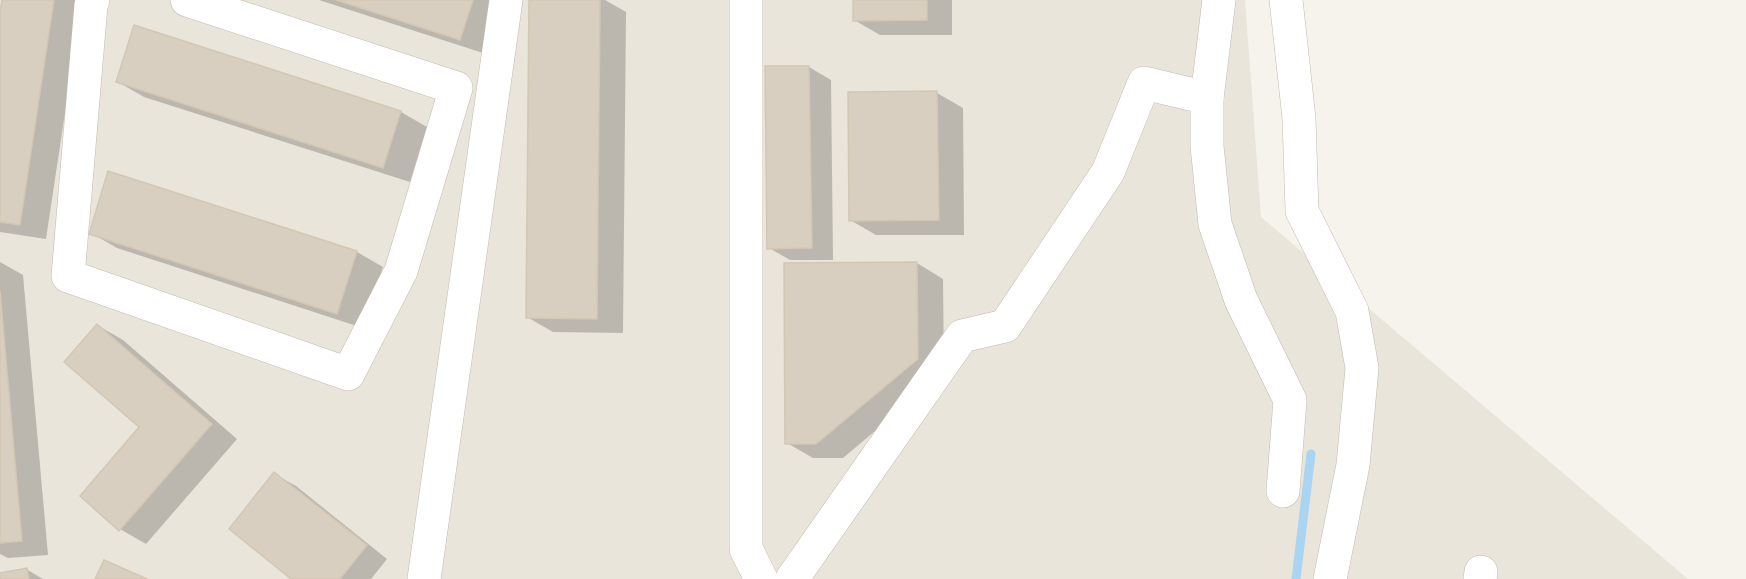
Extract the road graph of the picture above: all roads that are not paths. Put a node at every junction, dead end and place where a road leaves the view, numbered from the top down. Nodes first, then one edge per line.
1 (93, 0) edge
2 (187, 0) edge
3 (506, 0) edge
4 (746, 0) edge
5 (1219, 0) edge
6 (1286, 0) edge
7 (1207, 98) junction
8 (1283, 491) dead end
9 (424, 579) edge
10 (761, 579) edge
11 (792, 579) edge
12 (1330, 579) edge

1 - 2 street
3 - 9 street
4 - 10 street
5 - 7 street
6 - 12 street
7 - 8 street
7 - 11 street

